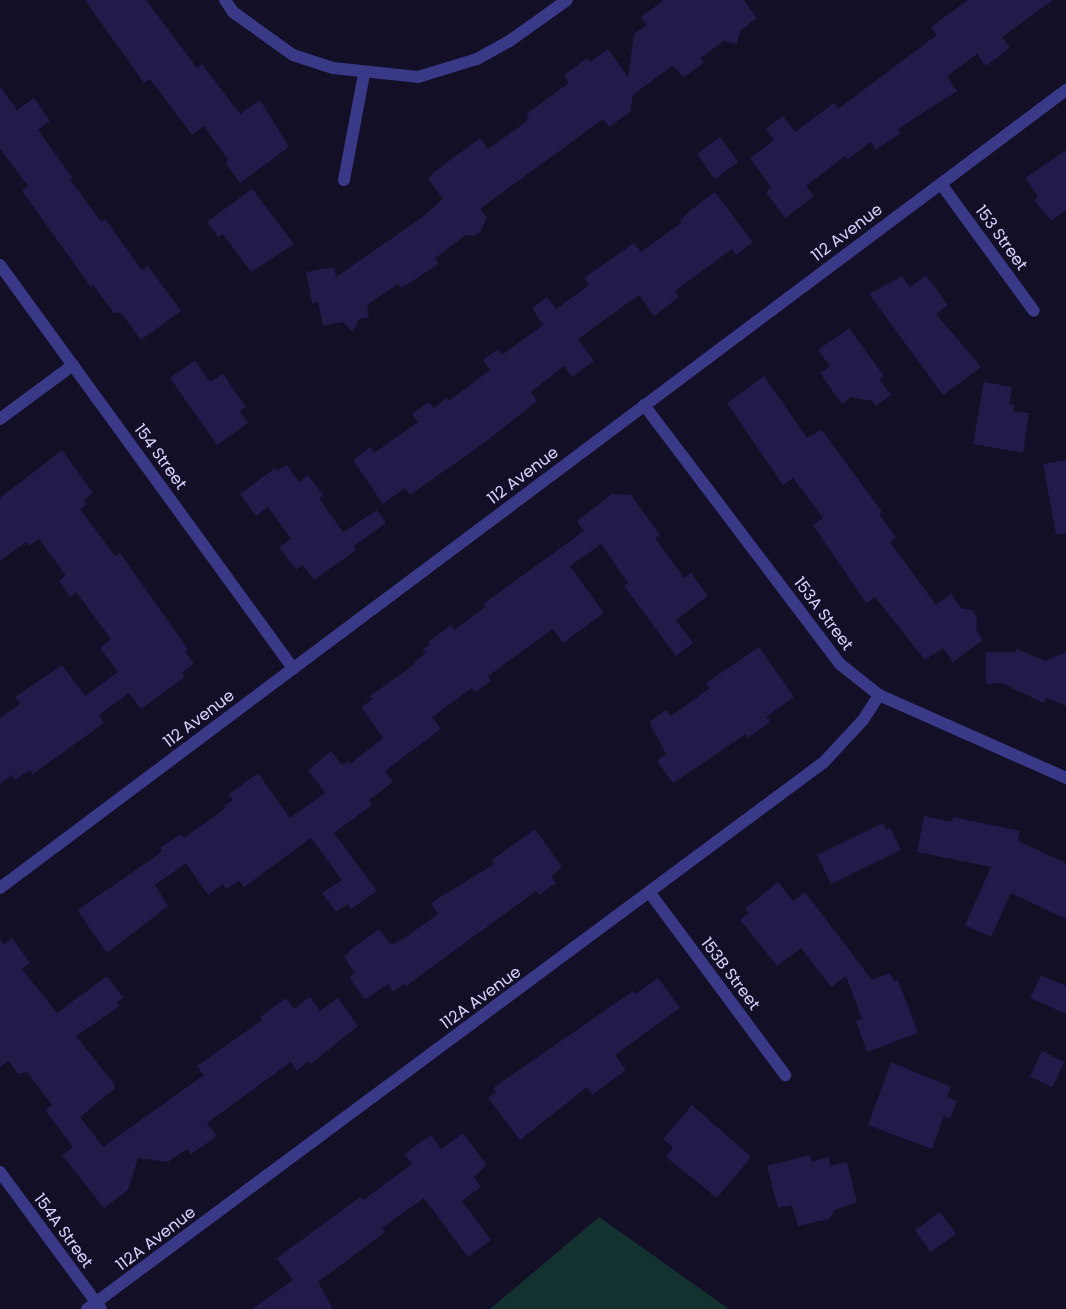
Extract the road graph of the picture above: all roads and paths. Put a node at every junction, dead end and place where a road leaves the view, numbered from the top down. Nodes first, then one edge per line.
1 (225, 0) edge
2 (568, 0) edge
3 (364, 74) junction
4 (1066, 90) edge
5 (344, 180) dead end
6 (941, 184) junction
7 (0, 265) edge
8 (1034, 311) dead end
9 (73, 365) junction
10 (644, 405) junction
11 (0, 419) edge
12 (293, 669) junction
13 (879, 695) junction
14 (1066, 778) edge
15 (0, 888) edge
16 (650, 893) junction
17 (785, 1074) dead end
18 (0, 1172) edge
19 (94, 1307) edge

1 - 3 street
2 - 3 street
3 - 5 street
4 - 6 street, 112 Avenue
6 - 8 street, 153 Street
6 - 10 street, 112 Avenue
7 - 9 street, 154 Street
9 - 11 street
9 - 12 street, 154 Street
10 - 12 street, 112 Avenue
10 - 13 street, 153A Street
12 - 15 street, 112 Avenue
13 - 14 street, 153A Street
13 - 16 street, 112A Avenue
16 - 17 street, 153B Street
16 - 19 street, 112A Avenue
18 - 19 street, 154A Street

